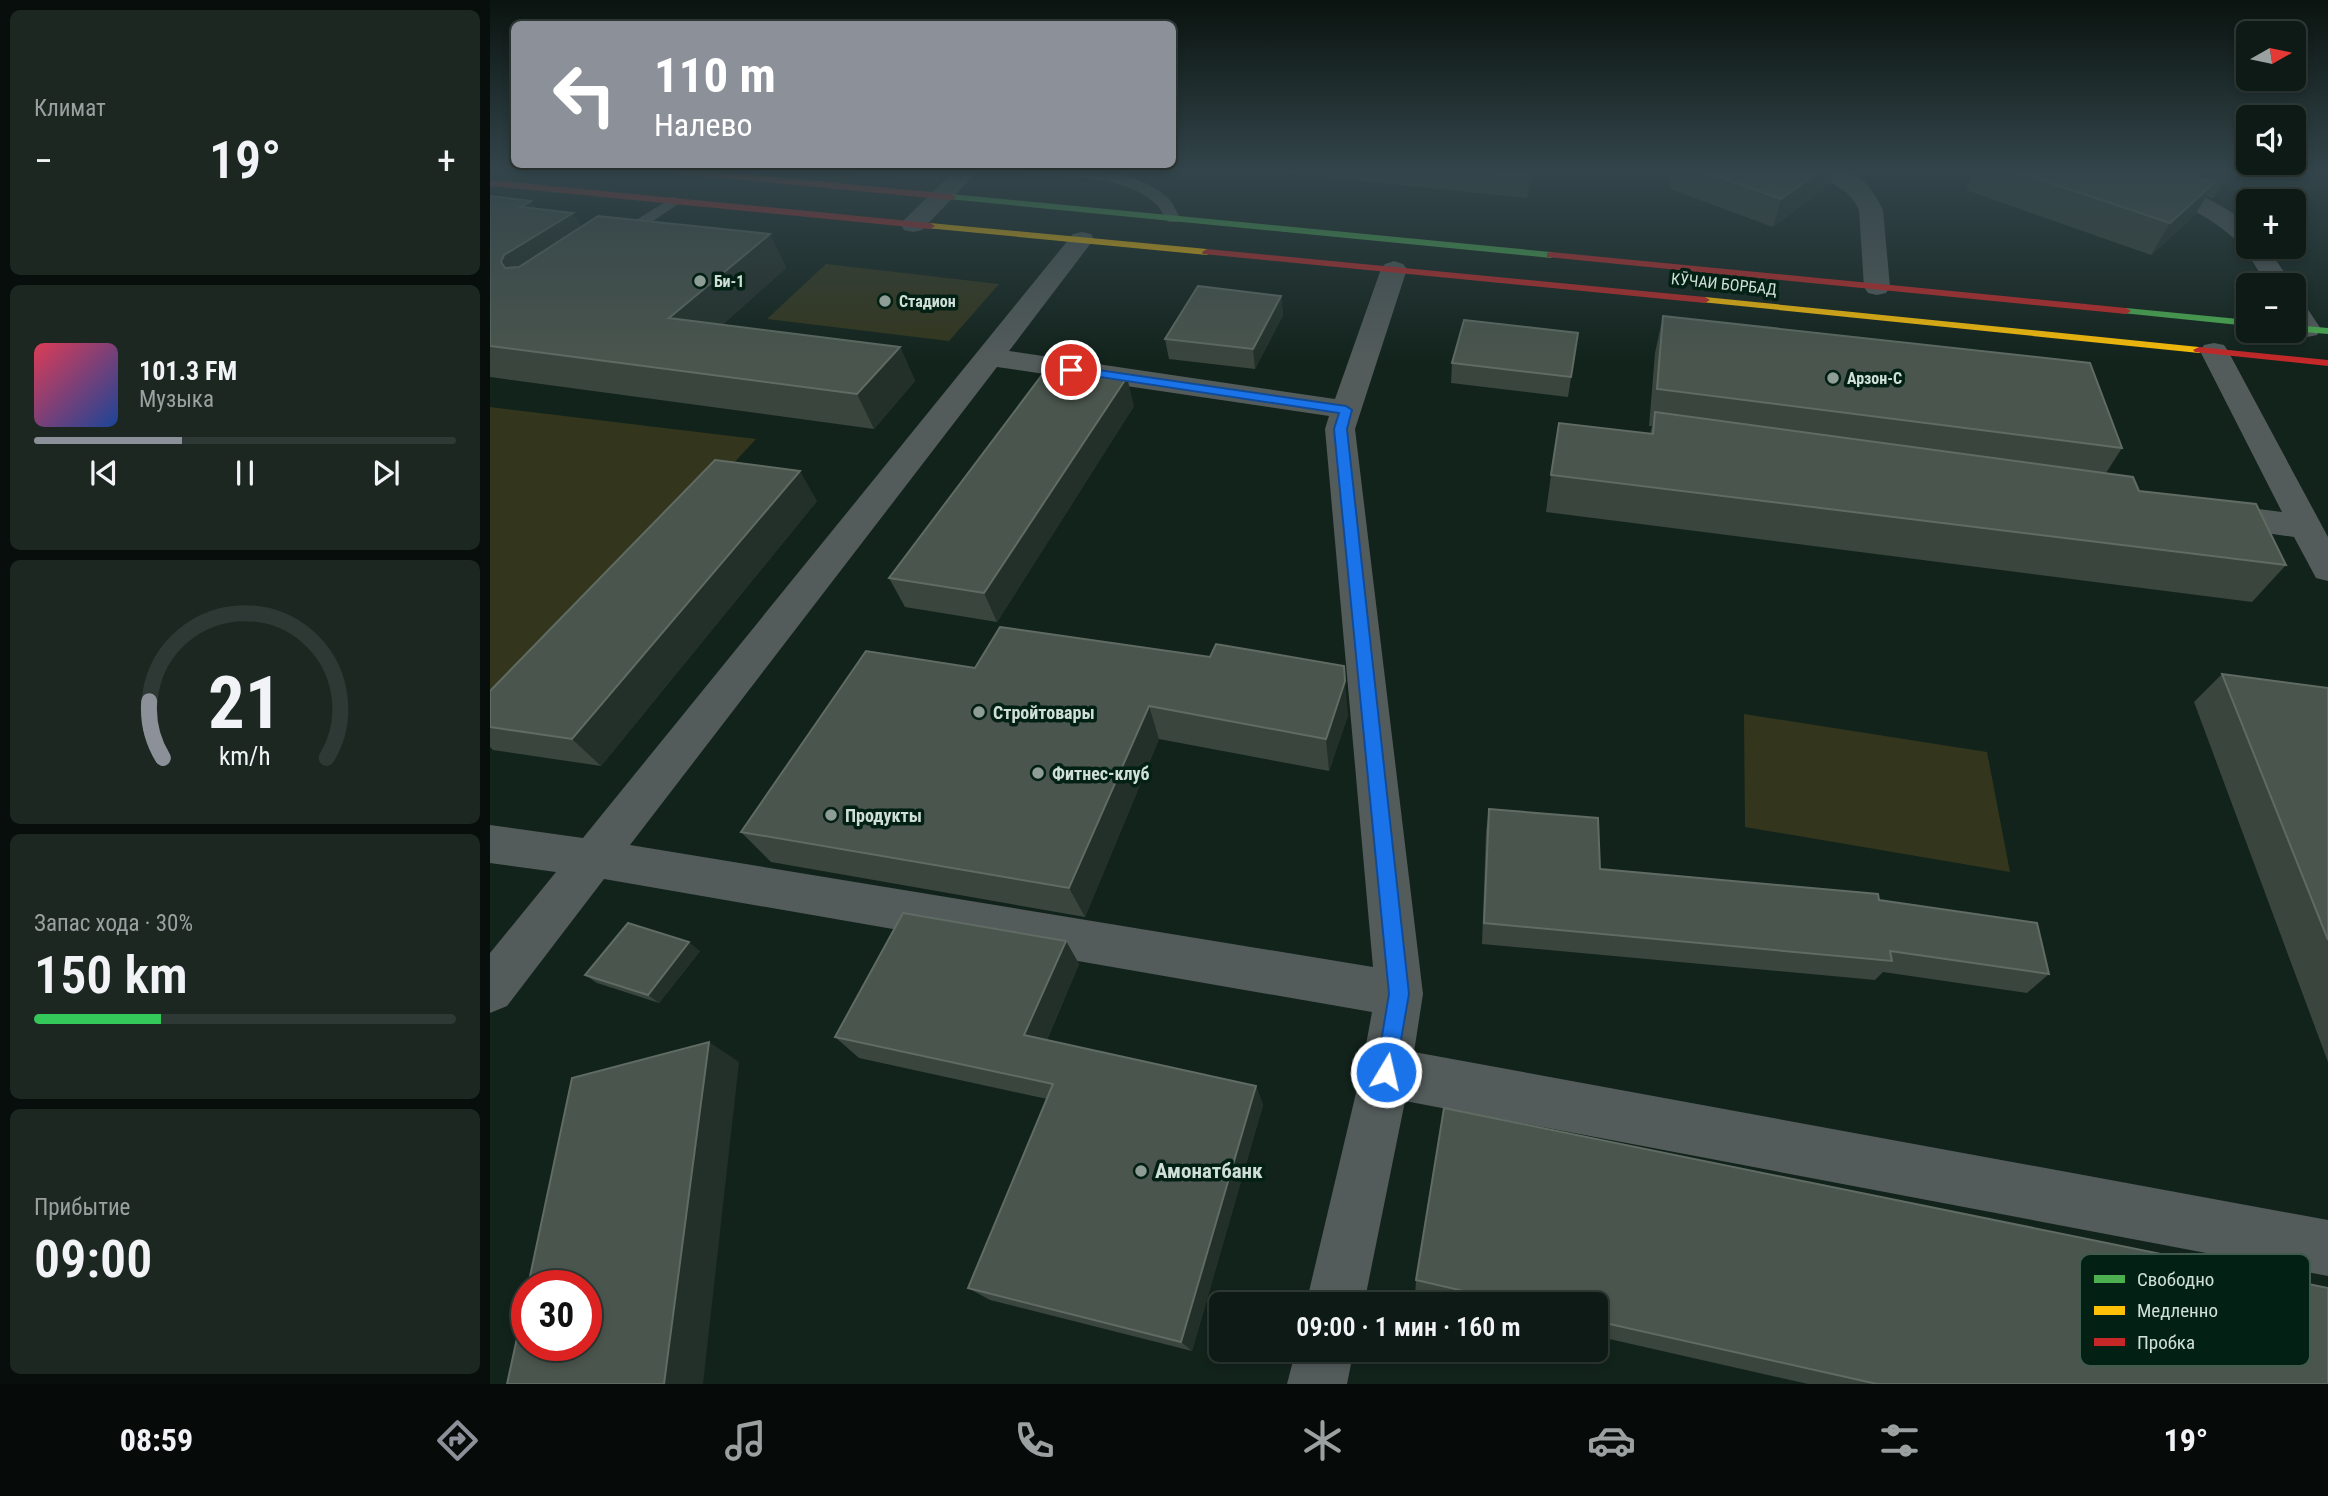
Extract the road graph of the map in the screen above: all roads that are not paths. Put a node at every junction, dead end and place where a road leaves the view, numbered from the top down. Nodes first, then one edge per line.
1 (624, 235) edge
2 (1029, 235) edge
3 (1331, 235) edge
4 (1874, 235) edge
5 (1082, 239) junction
6 (604, 248) edge
7 (1394, 268) junction
8 (1877, 288) junction
9 (2236, 322) edge
10 (2214, 351) junction
11 (989, 357) junction
12 (2328, 363) edge
13 (1346, 410) junction
14 (2183, 510) edge
15 (2306, 527) junction
16 (2328, 569) edge
17 (490, 844) edge
18 (592, 858) junction
19 (490, 990) edge
20 (1399, 994) junction
21 (1386, 1072) junction
22 (2328, 1248) edge
23 (1338, 1292) edge
24 (1322, 1362) edge
25 (1317, 1384) edge

1 - 6 lane
2 - 5 main road, КӮЧАИ БОРБАД
3 - 8 main road, КӮЧАИ БОРБАД
4 - 8 street
5 - 7 main road, КӮЧАИ БОРБАД
5 - 11 street
7 - 10 main road, КӮЧАИ БОРБАД
7 - 13 street
8 - 9 main road, КӮЧАИ БОРБАД
10 - 12 main road, КӮЧАИ БОРБАД
10 - 15 street
11 - 13 street
11 - 18 street
13 - 20 street
14 - 15 street
15 - 16 street
17 - 18 street
18 - 19 street
18 - 20 street
20 - 21 street
21 - 22 street
21 - 23 street
24 - 25 street

